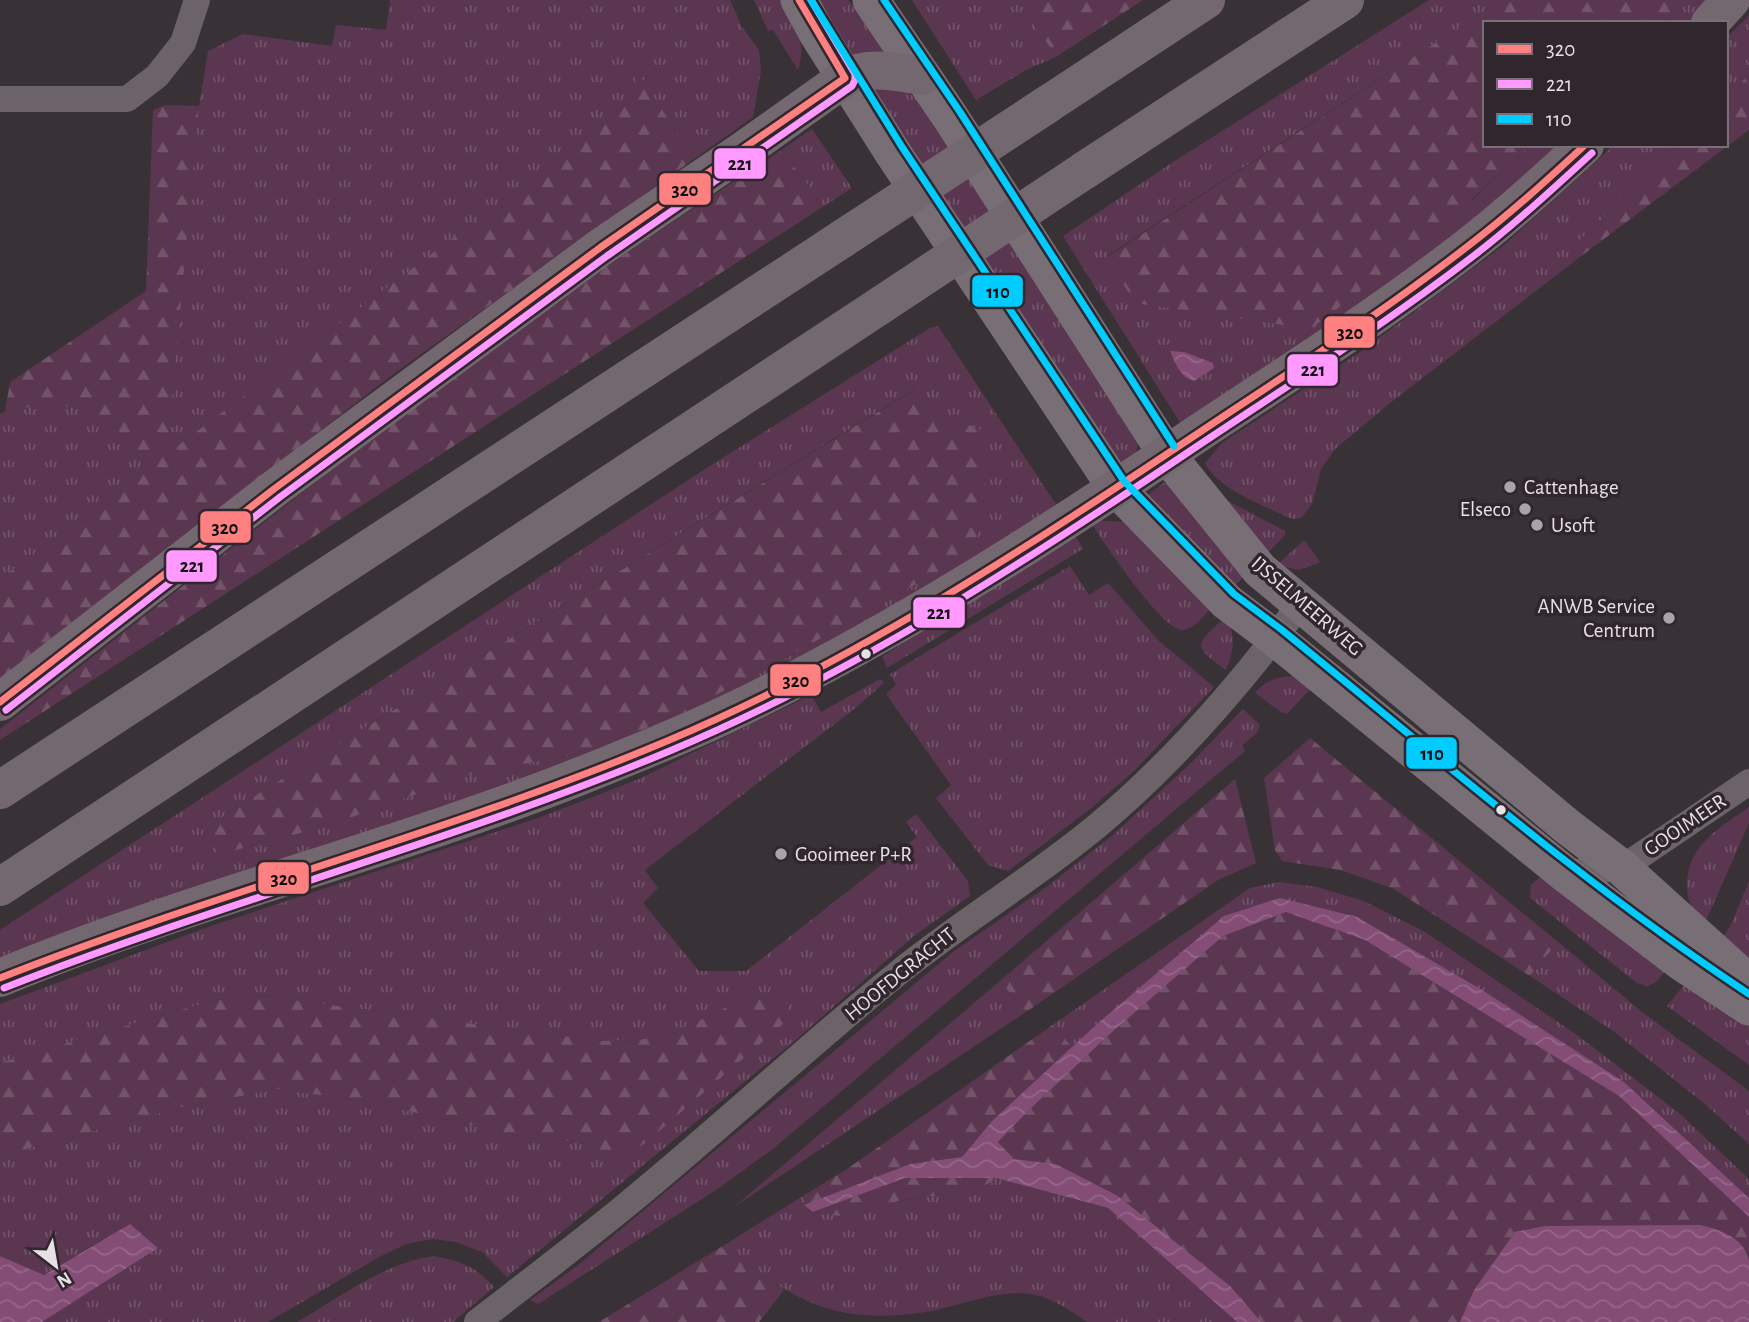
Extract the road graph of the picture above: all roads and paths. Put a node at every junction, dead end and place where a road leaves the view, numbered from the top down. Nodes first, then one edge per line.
1 (197, 0) edge
2 (799, 0) edge
3 (871, 0) edge
4 (1206, 0) edge
5 (1345, 0) edge
6 (1731, 0) edge
7 (1712, 21) edge
8 (922, 76) junction
9 (845, 78) junction
10 (0, 99) edge
11 (1583, 147) edge
12 (1167, 455) junction
13 (1116, 488) junction
14 (1301, 603) junction
15 (1275, 638) junction
16 (0, 702) edge
17 (1749, 782) edge
18 (0, 790) edge
19 (1622, 868) junction
20 (1564, 873) junction
21 (0, 887) edge
22 (1618, 913) junction
23 (0, 978) edge
24 (1749, 983) edge
25 (1749, 1007) edge
26 (477, 1322) edge

1 - 10 street
2 - 9 main road
3 - 8 main road, IJSSELMEERWEG
4 - 18 highway, bridge
5 - 21 highway, bridge
6 - 7 highway
8 - 9 highway
8 - 12 main road, IJSSELMEERWEG
9 - 13 main road
9 - 16 highway
11 - 12 highway
12 - 13 highway
12 - 14 main road, IJSSELMEERWEG
13 - 15 main road
13 - 23 highway
14 - 15 street, HOOFDGRACHT
14 - 19 main road, IJSSELMEERWEG
15 - 20 main road
15 - 26 street, HOOFDGRACHT
17 - 19 street, GOOIMEER
19 - 20 street
19 - 22 street
19 - 24 main road, IJSSELMEERWEG
20 - 22 main road
22 - 25 main road

